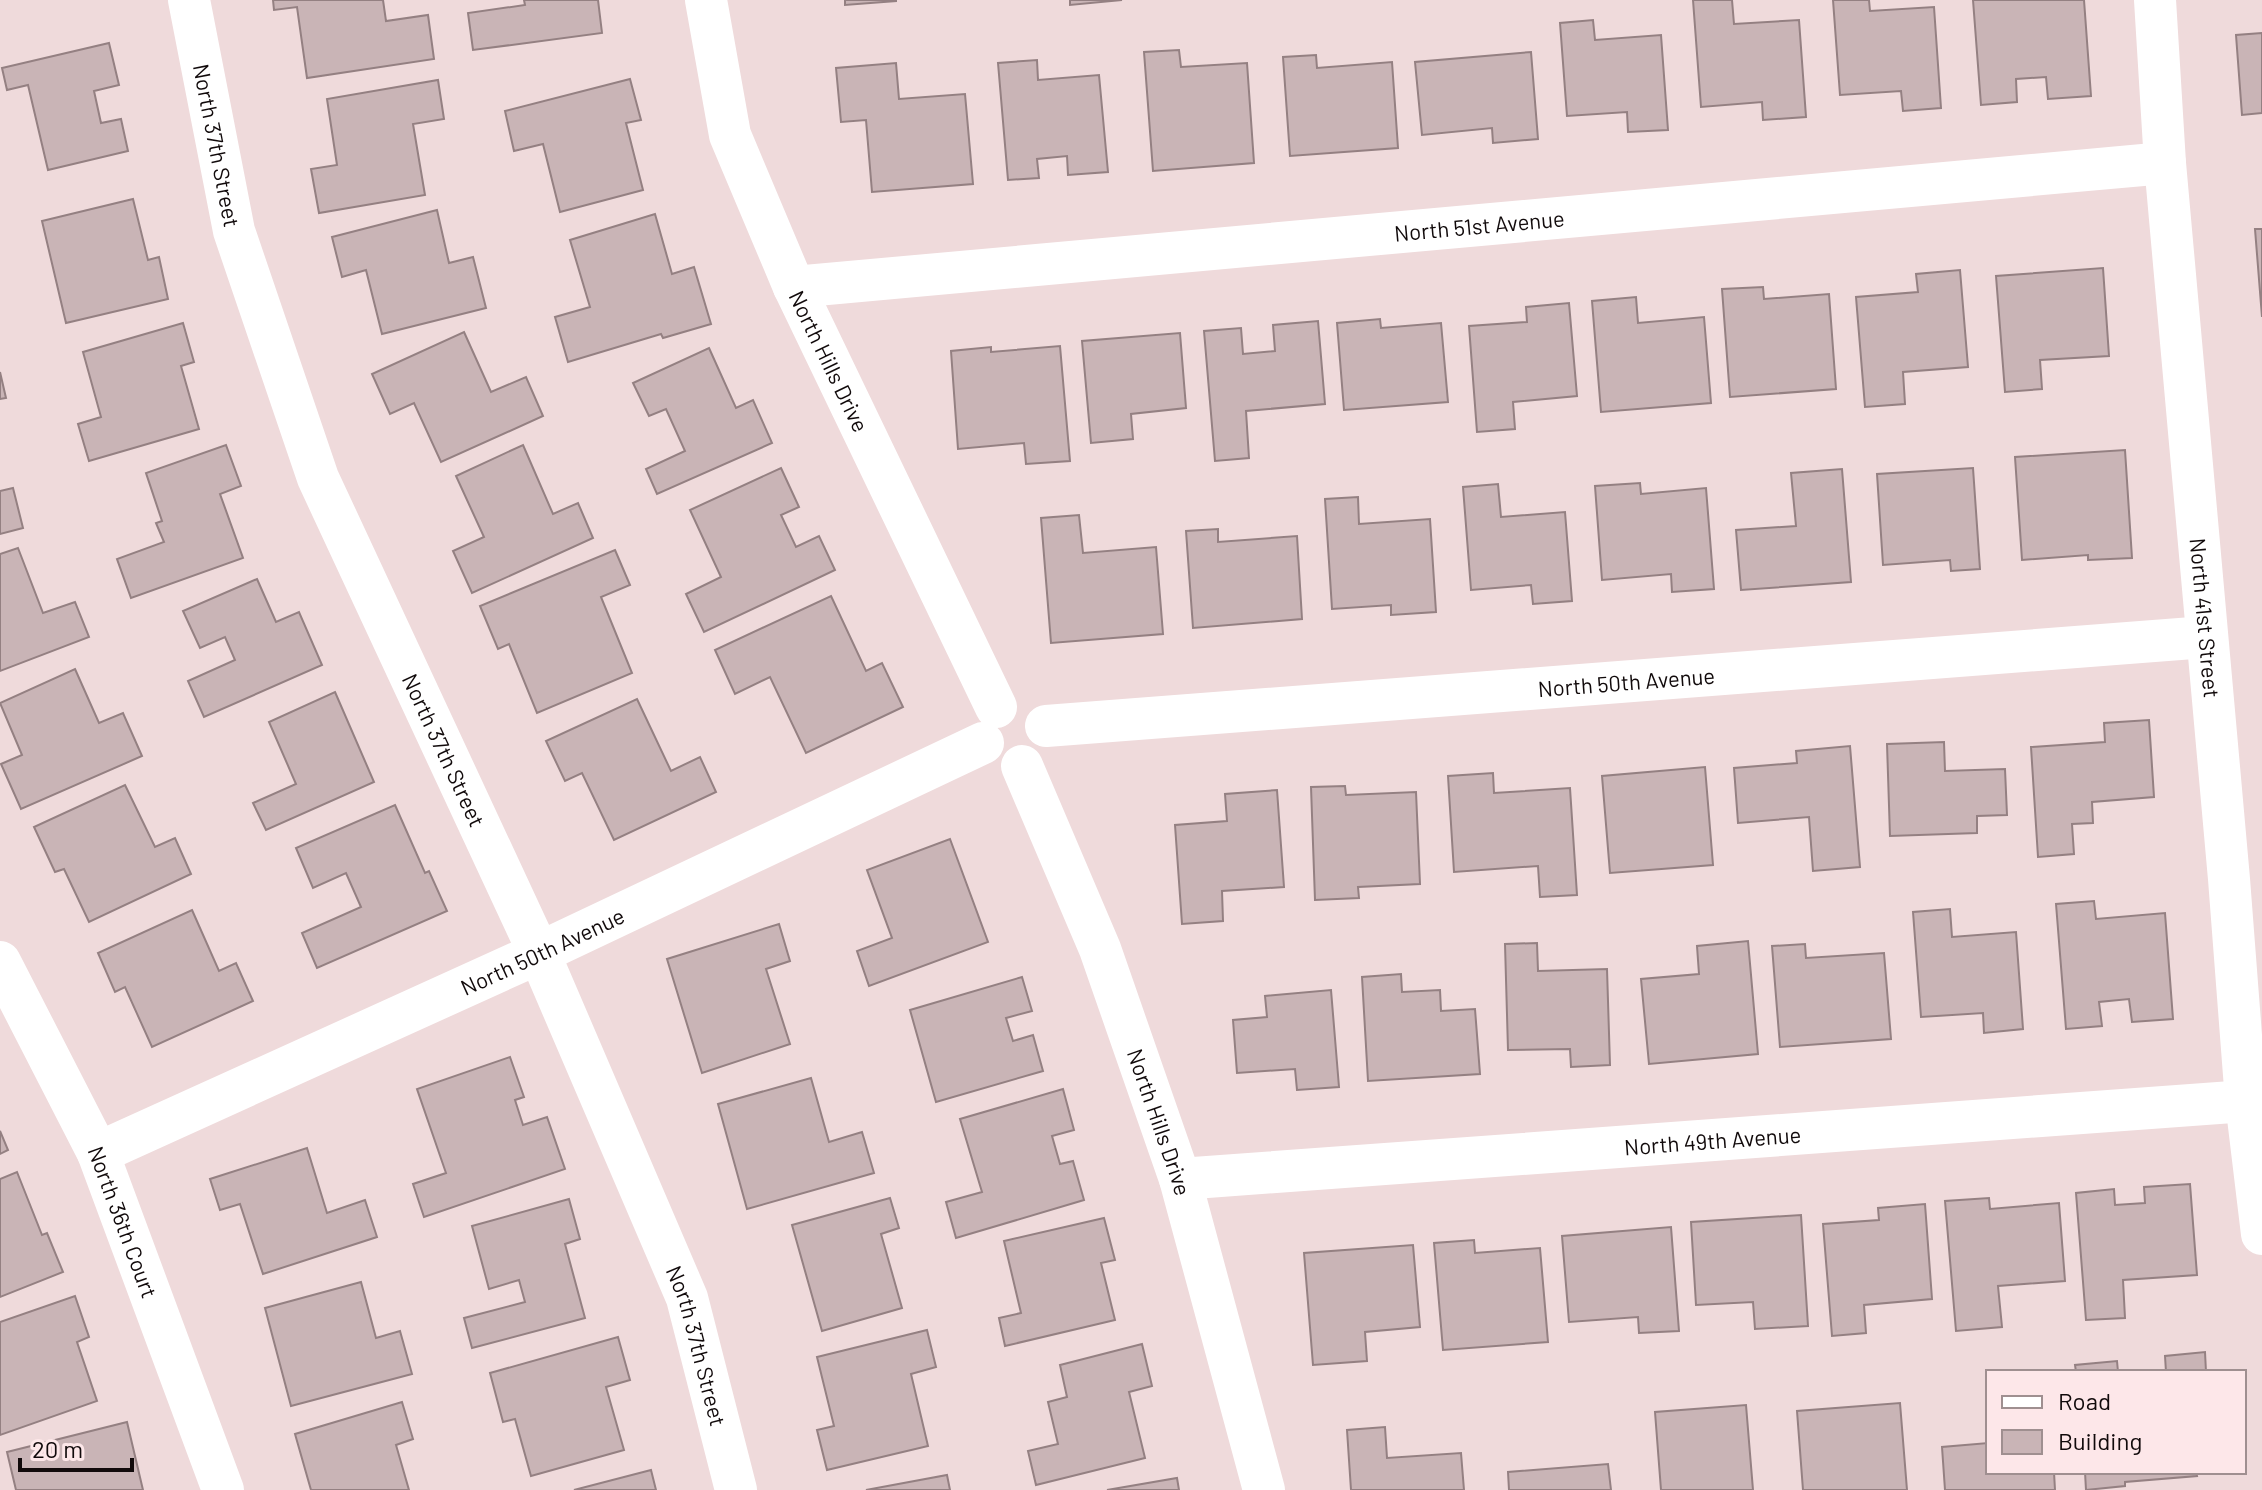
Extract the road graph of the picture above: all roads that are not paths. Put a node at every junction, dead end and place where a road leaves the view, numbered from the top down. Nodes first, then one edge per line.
1 (189, 0) edge
2 (706, 0) edge
3 (2155, 0) edge
4 (2165, 163) junction
5 (794, 287) junction
6 (2206, 637) junction
7 (989, 725) junction
8 (1046, 726) junction
9 (1022, 766) junction
10 (2246, 878) edge
11 (539, 953) junction
12 (0, 962) edge
13 (2246, 1101) junction
14 (98, 1153) junction
15 (1180, 1179) junction
16 (2262, 1234) edge
17 (223, 1490) edge
18 (736, 1490) edge
19 (1264, 1490) edge

1 - 11 street, North 37th Street
2 - 5 street, North Hills Drive
3 - 4 street, North 41st Street
4 - 5 street, North 51st Avenue
4 - 6 street, North 41st Street
5 - 7 street, North Hills Drive
6 - 8 street, North 50th Avenue
6 - 10 street, North 41st Street
7 - 8 street
7 - 9 street
7 - 11 street, North 50th Avenue
8 - 9 street
9 - 15 street, North Hills Drive
10 - 13 street, North 41st Street
11 - 14 street, North 50th Avenue
11 - 18 street, North 37th Street
12 - 14 street, North 36th Court
13 - 15 street, North 49th Avenue
13 - 16 street, North 41st Street
14 - 17 street, North 36th Court
15 - 19 street, North Hills Drive

